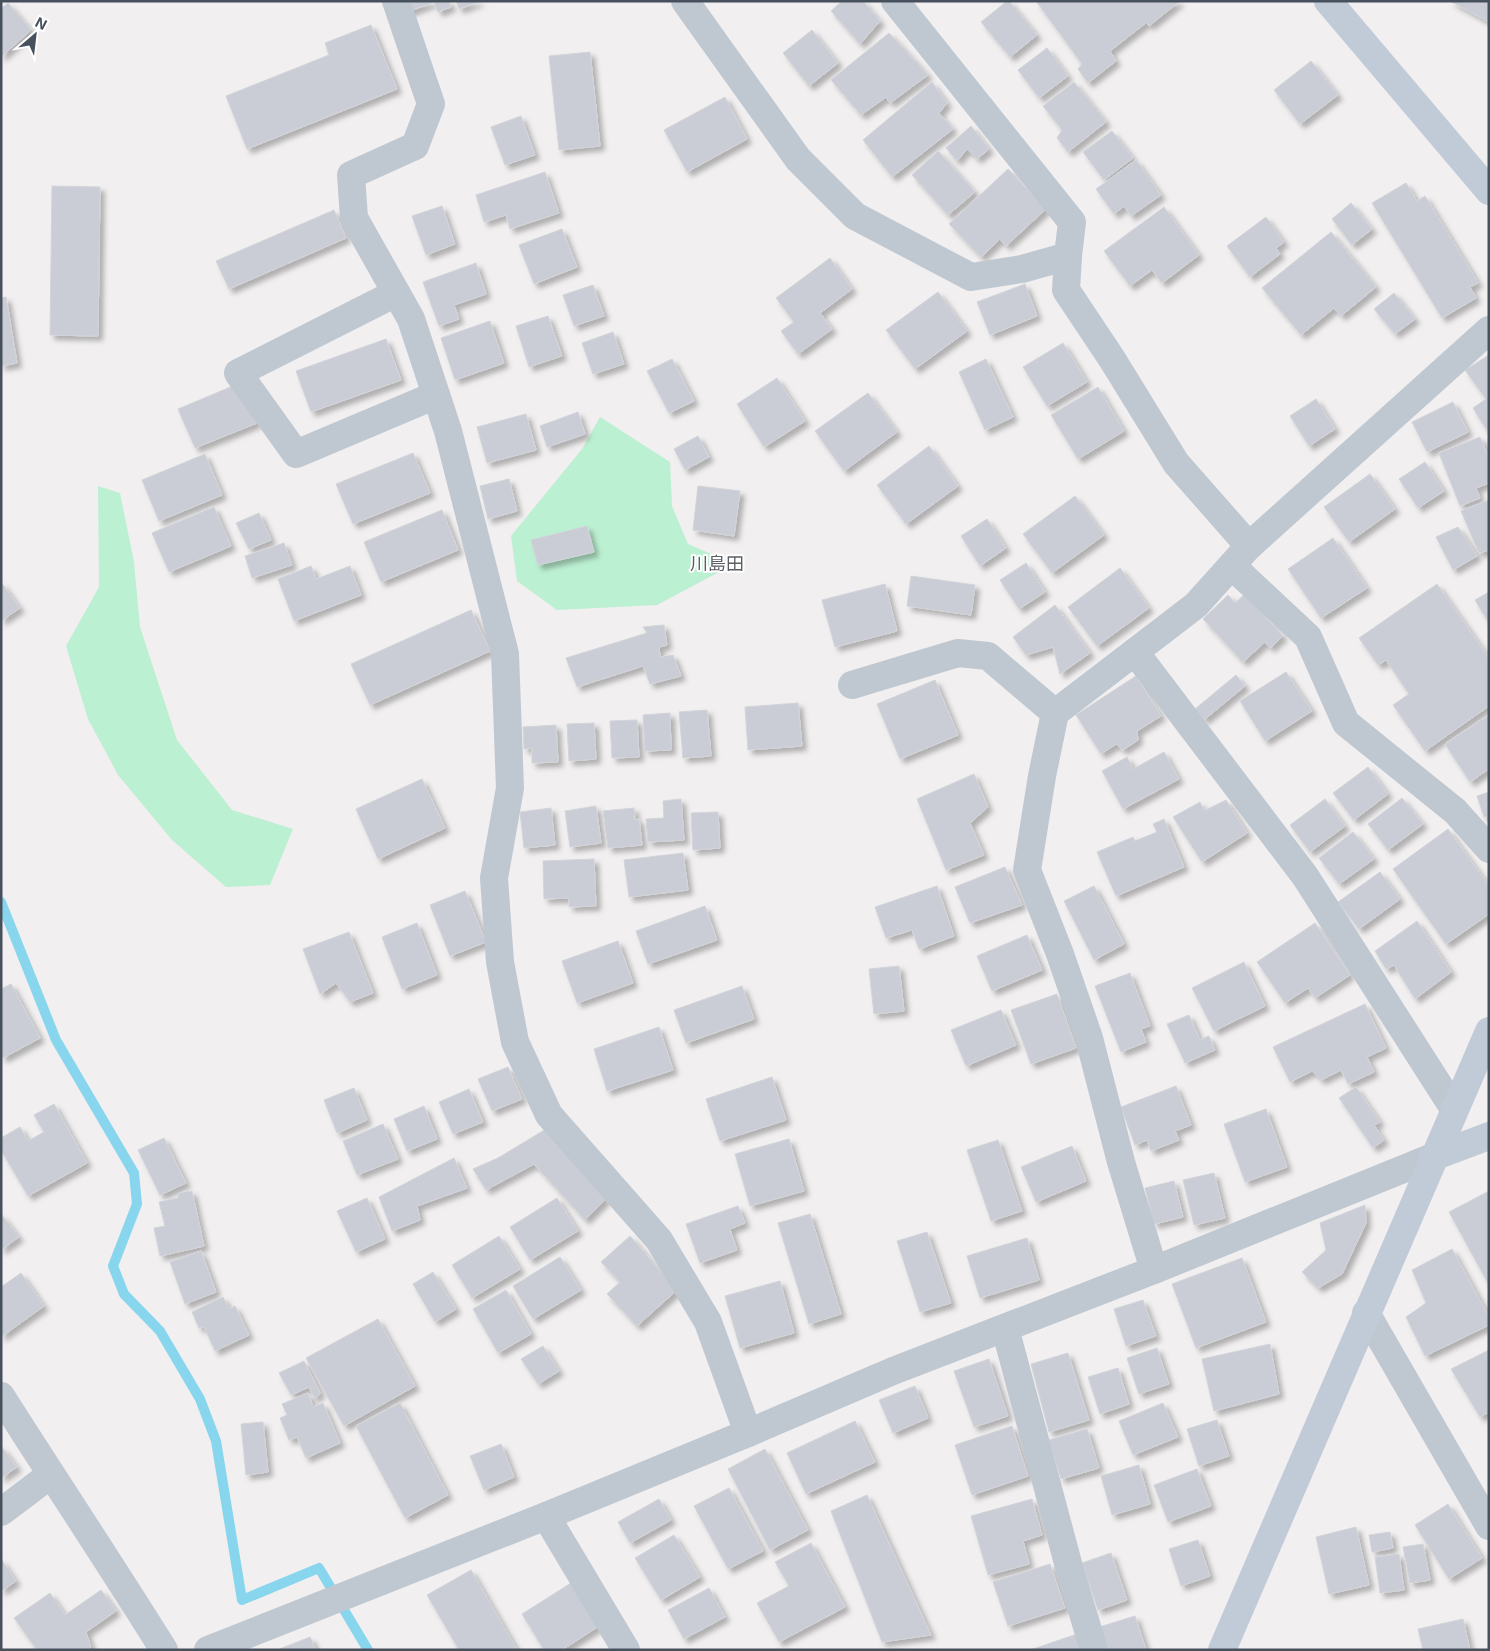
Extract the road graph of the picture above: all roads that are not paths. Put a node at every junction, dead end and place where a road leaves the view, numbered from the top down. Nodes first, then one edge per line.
1 (396, 1) edge
2 (685, 1) edge
3 (895, 1) edge
4 (1328, 1) edge
5 (1489, 191) edge
6 (1068, 256) junction
7 (396, 293) junction
8 (1489, 330) edge
9 (436, 395) junction
10 (1241, 556) junction
11 (1134, 652) junction
12 (852, 685) dead end
13 (1056, 713) junction
14 (1489, 849) edge
15 (1489, 1031) edge
16 (1454, 1109) junction
17 (1487, 1140) edge
18 (1433, 1157) junction
19 (1154, 1270) junction
20 (1366, 1313) junction
21 (1005, 1328) junction
22 (1, 1396) edge
23 (748, 1433) junction
24 (50, 1475) junction
25 (1, 1512) edge
26 (546, 1516) junction
27 (1489, 1526) edge
28 (164, 1650) edge
29 (208, 1650) edge
30 (626, 1650) edge
31 (1094, 1650) edge
32 (1222, 1650) edge

1 - 7 street
2 - 6 street
3 - 6 street
4 - 5 street
6 - 10 street
7 - 9 street
7 - 9 street
8 - 10 street
9 - 23 street
10 - 11 street
10 - 14 street
11 - 13 street
11 - 16 street
12 - 13 street
13 - 19 street
15 - 16 street
16 - 18 street
17 - 18 street
18 - 19 street
18 - 20 street
19 - 21 street
20 - 27 street
20 - 32 street
21 - 23 street
21 - 31 street
22 - 24 street
23 - 26 street
24 - 25 street
24 - 28 street
26 - 29 street
26 - 30 street

